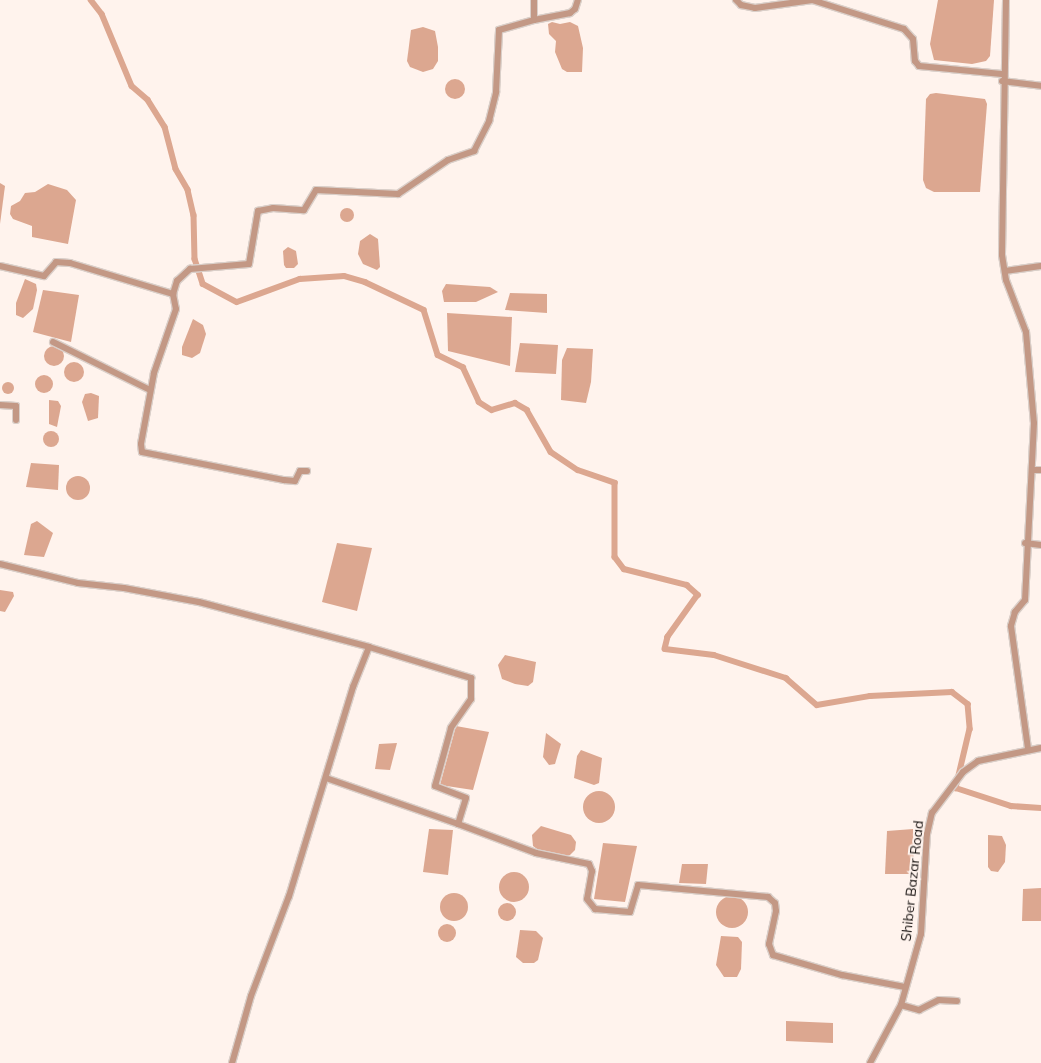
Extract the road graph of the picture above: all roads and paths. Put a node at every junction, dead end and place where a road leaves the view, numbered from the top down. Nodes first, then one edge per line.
1 (534, 0) edge
2 (578, 0) edge
3 (736, 0) edge
4 (812, 0) edge
5 (1006, 0) edge
6 (534, 20) junction
7 (1002, 74) junction
8 (1002, 81) junction
9 (1041, 86) edge
10 (0, 266) edge
11 (1041, 266) edge
12 (1005, 271) junction
13 (173, 294) junction
14 (53, 342) dead end
15 (150, 390) junction
16 (0, 406) edge
17 (16, 420) dead end
18 (1032, 470) junction
19 (1041, 470) edge
20 (307, 471) dead end
21 (1025, 543) junction
22 (1041, 544) edge
23 (0, 564) edge
24 (369, 647) junction
25 (1041, 748) edge
26 (1028, 750) junction
27 (326, 778) junction
28 (458, 824) junction
29 (905, 988) junction
30 (957, 1001) dead end
31 (901, 1005) junction
32 (232, 1063) edge
33 (870, 1063) edge

1 - 6 street
2 - 6 street
3 - 4 street
4 - 7 street
5 - 7 street
6 - 13 street
7 - 8 street
8 - 9 street
8 - 12 street
10 - 13 street
11 - 12 street
12 - 18 street
13 - 15 street
14 - 15 street
15 - 20 street
16 - 17 street
18 - 19 street
18 - 21 street
21 - 22 street
21 - 26 street
23 - 24 street
24 - 27 street
24 - 28 street
25 - 26 street, Shiber Bazar Road
26 - 29 street, Shiber Bazar Road
27 - 28 street
27 - 32 street
28 - 29 street
29 - 31 street, Shiber Bazar Road
30 - 31 street
31 - 33 street, Shiber Bazar Road

